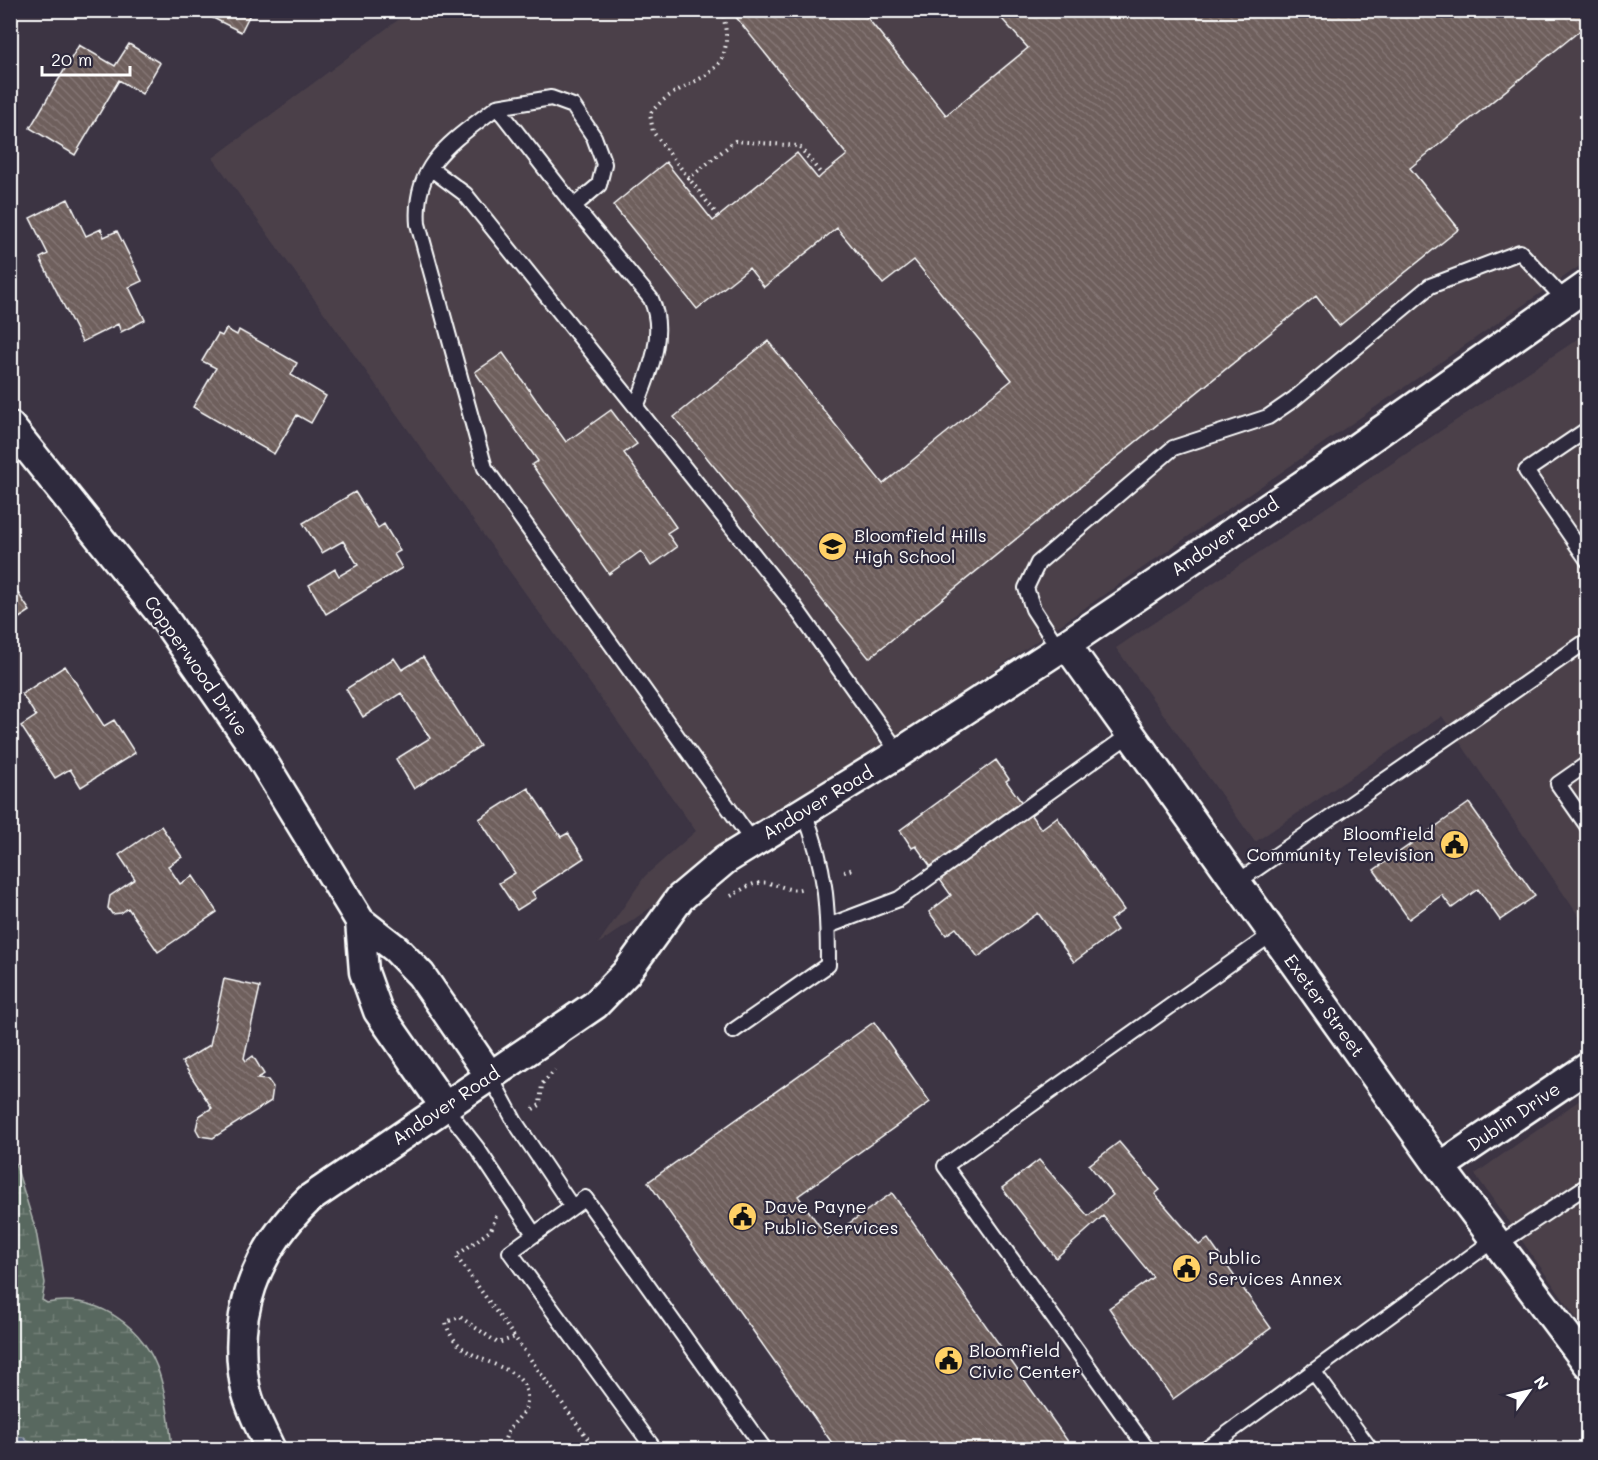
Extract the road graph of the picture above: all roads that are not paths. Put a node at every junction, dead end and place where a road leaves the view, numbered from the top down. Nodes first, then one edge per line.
1 (497, 107) junction
2 (430, 168) junction
3 (574, 206) junction
4 (1576, 293) edge
5 (636, 407) junction
6 (10, 426) edge
7 (1587, 429) edge
8 (1587, 561) edge
9 (1587, 640) edge
10 (1063, 646) junction
11 (1129, 735) junction
12 (899, 753) junction
13 (1587, 763) edge
14 (804, 812) junction
15 (1587, 827) edge
16 (753, 842) junction
17 (1236, 883) junction
18 (360, 921) junction
19 (828, 926) junction
20 (1272, 934) junction
21 (733, 1031) dead end
22 (1587, 1066) edge
23 (490, 1076) junction
24 (445, 1107) junction
25 (1440, 1167) junction
26 (1587, 1185) edge
27 (572, 1207) junction
28 (534, 1234) junction
29 (1497, 1242) junction
30 (1587, 1365) edge
31 (1313, 1371) junction
32 (272, 1449) edge
33 (653, 1449) edge
34 (765, 1449) edge
35 (1148, 1449) edge
36 (1205, 1449) edge
37 (1371, 1449) edge

1 - 2 lane
1 - 3 lane
1 - 3 lane
2 - 5 lane
2 - 16 lane
3 - 5 lane
4 - 10 street, Andover Road
4 - 10 lane
5 - 12 lane
6 - 18 street, Copperwood Drive
7 - 8 lane
9 - 17 lane
10 - 11 street, Exeter Street
10 - 12 street, Andover Road
11 - 17 street, Exeter Street
11 - 19 lane
12 - 14 street, Andover Road
13 - 15 lane
14 - 16 street, Andover Road
14 - 19 lane
16 - 23 street, Andover Road
17 - 20 street, Exeter Street
18 - 23 street, Copperwood Drive
18 - 24 street, Copperwood Drive
19 - 21 lane
20 - 25 street, Exeter Street
20 - 35 lane
22 - 25 street, Dublin Drive
23 - 24 street, Andover Road
23 - 27 lane
24 - 28 lane
24 - 32 street, Andover Road
25 - 29 street, Exeter Street
26 - 29 lane
27 - 28 lane
27 - 34 lane
28 - 33 lane
29 - 30 street, Exeter Street
29 - 31 lane
31 - 36 lane
31 - 37 lane

